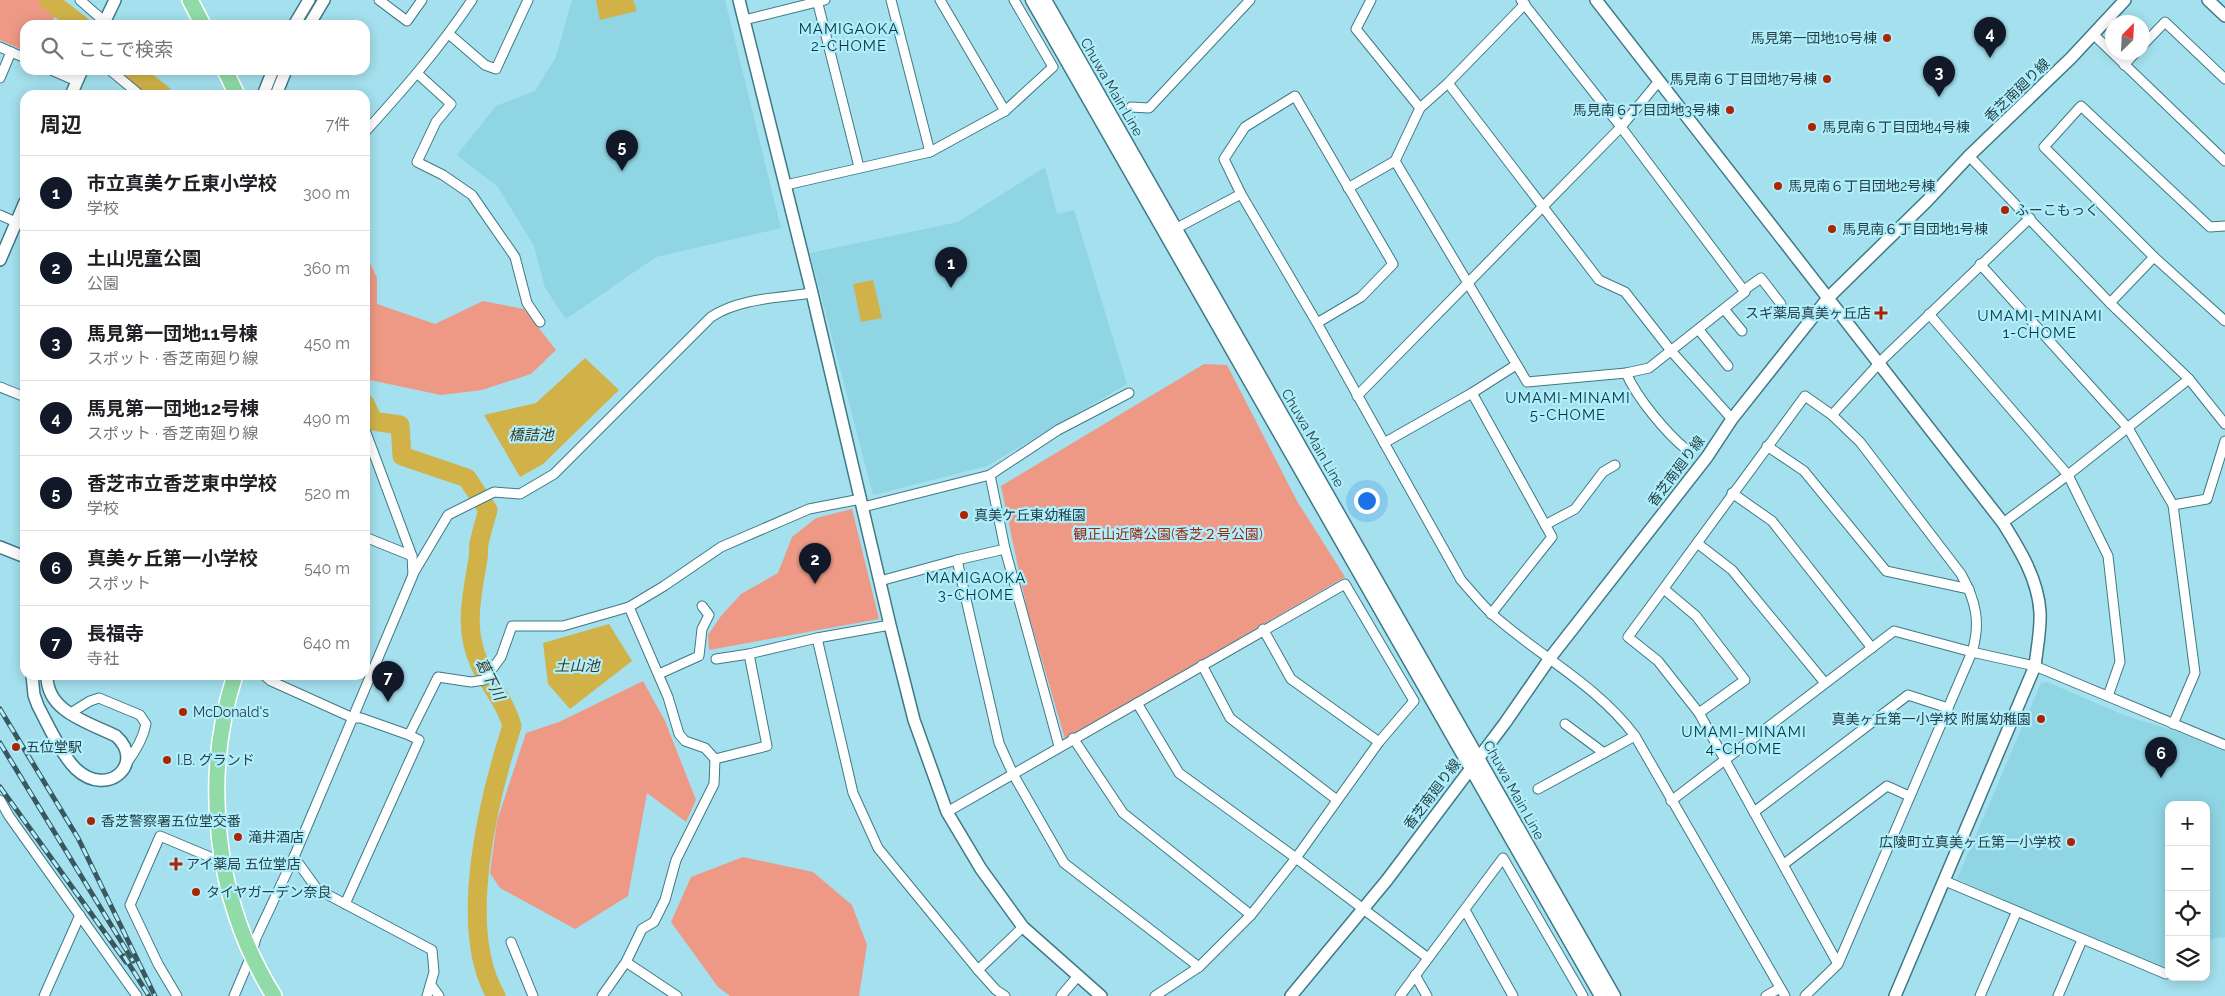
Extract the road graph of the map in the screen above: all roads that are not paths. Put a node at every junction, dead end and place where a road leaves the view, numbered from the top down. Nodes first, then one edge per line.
1 (80, 0) edge
2 (115, 0) edge
3 (190, 0) edge
4 (309, 0) edge
5 (324, 0) edge
6 (380, 0) edge
7 (422, 0) edge
8 (472, 0) edge
9 (528, 0) edge
10 (739, 0) edge
11 (891, 0) edge
12 (940, 0) edge
13 (1014, 0) edge
14 (1032, 0) edge
15 (1045, 0) edge
16 (1250, 0) edge
17 (1371, 0) edge
18 (1596, 0) edge
19 (2125, 0) edge
20 (2208, 0) edge
21 (820, 1) edge
22 (1523, 2) edge
23 (2225, 16) edge
24 (101, 20) edge
25 (105, 20) edge
26 (200, 20) edge
27 (297, 20) edge
28 (312, 20) edge
29 (744, 20) junction
30 (449, 34) junction
31 (2093, 34) junction
32 (2150, 38) edge
33 (0, 47) edge
34 (11, 52) junction
35 (20, 56) edge
36 (2129, 60) edge
37 (2124, 65) junction
38 (418, 74) junction
39 (61, 75) edge
40 (80, 75) edge
41 (116, 75) edge
42 (227, 75) edge
43 (271, 75) edge
44 (284, 75) edge
45 (0, 78) edge
46 (2225, 78) edge
47 (1659, 81) junction
48 (76, 82) junction
49 (1448, 83) junction
50 (73, 90) edge
51 (134, 90) edge
52 (235, 90) edge
53 (265, 90) edge
54 (278, 90) edge
55 (1131, 107) dead end
56 (1420, 108) junction
57 (1005, 112) junction
58 (370, 127) edge
59 (1621, 127) junction
60 (930, 152) junction
61 (1968, 156) junction
62 (1395, 161) junction
63 (2225, 161) edge
64 (859, 167) junction
65 (786, 185) junction
66 (1348, 188) junction
67 (1241, 194) junction
68 (1541, 206) junction
69 (0, 215) edge
70 (2030, 218) junction
71 (20, 224) edge
72 (20, 226) edge
73 (2225, 226) edge
74 (1175, 229) junction
75 (2154, 256) junction
76 (0, 260) edge
77 (1980, 264) junction
78 (1467, 282) junction
79 (1744, 290) junction
80 (812, 293) junction
81 (1828, 298) junction
82 (2110, 303) junction
83 (1781, 304) dead end
84 (1724, 309) junction
85 (1929, 314) junction
86 (2225, 321) edge
87 (540, 322) dead end
88 (1317, 323) junction
89 (1699, 330) junction
90 (1742, 331) dead end
91 (1672, 352) junction
92 (1516, 365) junction
93 (1880, 365) junction
94 (1728, 366) dead end
95 (1626, 374) junction
96 (2189, 379) junction
97 (0, 387) edge
98 (1129, 393) dead end
99 (1472, 393) junction
100 (20, 395) edge
101 (1357, 396) junction
102 (1832, 415) junction
103 (1732, 419) junction
104 (2225, 424) edge
105 (2128, 428) junction
106 (2225, 440) edge
107 (370, 443) edge
108 (1384, 443) junction
109 (1768, 446) junction
110 (1687, 450) dead end
111 (1616, 465) dead end
112 (990, 475) junction
113 (2068, 476) junction
114 (1732, 493) junction
115 (862, 503) junction
116 (2173, 505) junction
117 (2003, 523) junction
118 (1545, 525) junction
119 (370, 539) edge
120 (1697, 544) junction
121 (0, 546) edge
122 (1005, 549) junction
123 (20, 556) edge
124 (412, 556) junction
125 (958, 560) junction
126 (413, 575) junction
127 (880, 581) junction
128 (1664, 589) junction
129 (1969, 589) junction
130 (702, 606) dead end
131 (629, 607) junction
132 (1491, 614) junction
133 (890, 624) junction
134 (1263, 629) junction
135 (817, 638) junction
136 (1872, 648) junction
137 (1972, 652) junction
138 (749, 654) junction
139 (1550, 658) junction
140 (716, 659) dead end
141 (1202, 665) junction
142 (2035, 666) junction
143 (659, 674) junction
144 (370, 677) edge
145 (32, 680) edge
146 (48, 680) edge
147 (234, 680) edge
148 (270, 680) edge
149 (369, 680) edge
150 (1826, 683) junction
151 (2108, 696) junction
152 (1137, 703) junction
153 (1948, 708) junction
154 (1699, 713) junction
155 (69, 714) junction
156 (353, 718) junction
157 (1565, 724) dead end
158 (2173, 724) junction
159 (409, 735) junction
160 (1635, 736) junction
161 (1073, 738) junction
162 (1379, 742) junction
163 (2225, 745) edge
164 (1059, 746) junction
165 (1604, 753) junction
166 (715, 759) junction
167 (1725, 760) junction
168 (1475, 762) junction
169 (126, 764) junction
170 (1013, 774) junction
171 (1538, 789) dead end
172 (1909, 796) junction
173 (0, 800) edge
174 (1337, 800) junction
175 (1671, 801) junction
176 (947, 812) junction
177 (1754, 812) junction
178 (294, 857) junction
179 (1296, 858) junction
180 (222, 862) junction
181 (1784, 864) junction
182 (1944, 881) junction
183 (345, 904) junction
184 (1363, 909) junction
185 (1465, 910) junction
186 (2016, 913) junction
187 (80, 915) junction
188 (1251, 915) junction
189 (1023, 927) junction
190 (2082, 940) junction
191 (511, 942) dead end
192 (251, 956) junction
193 (1428, 958) junction
194 (626, 962) junction
195 (1838, 964) junction
196 (1198, 967) junction
197 (978, 970) junction
198 (2165, 974) edge
199 (1415, 975) junction
200 (1077, 977) junction
201 (432, 985) junction
202 (1783, 992) edge
203 (994, 993) edge
204 (44, 996) edge
205 (137, 996) edge
206 (177, 996) edge
207 (234, 996) edge
208 (274, 996) edge
209 (427, 996) edge
210 (439, 996) edge
211 (533, 996) edge
212 (602, 996) edge
213 (677, 996) edge
214 (1005, 996) edge
215 (1061, 996) edge
216 (1101, 996) edge
217 (1155, 996) edge
218 (1291, 996) edge
219 (1400, 996) edge
220 (1427, 996) edge
221 (1513, 996) edge
222 (1584, 996) edge
223 (1601, 996) edge
224 (1614, 996) edge
225 (1766, 996) edge
226 (1806, 996) edge
227 (1895, 996) edge
228 (1980, 996) edge
229 (2058, 996) edge

1 - 24 street
2 - 25 street
3 - 26 highway
4 - 27 street
5 - 28 street
6 - 7 street
8 - 30 street
9 - 30 street
10 - 29 street
11 - 60 street
12 - 57 street
13 - 57 street
14 - 168 main road, Chuwa Main Line
15 - 74 main road, Chuwa Main Line
16 - 55 street
17 - 56 street
18 - 47 street
19 - 31 street, 香芝南廻り線
20 - 23 street
21 - 29 street
21 - 64 street
22 - 49 street
22 - 59 street
29 - 65 street
30 - 38 street
31 - 37 street
31 - 61 street, 香芝南廻り線
32 - 46 street
33 - 34 street
34 - 35 street
34 - 45 street
36 - 37 street
37 - 63 street
38 - 58 street
38 - 87 street
39 - 48 street
40 - 48 street
41 - 51 street
42 - 52 highway
43 - 53 street
44 - 54 street
47 - 59 street
47 - 81 street
48 - 50 street
49 - 56 street
49 - 68 street
56 - 62 street
57 - 60 street
59 - 68 street
59 - 79 street
60 - 64 street
61 - 70 street
61 - 81 street, 香芝南廻り線
62 - 66 street
62 - 78 street
64 - 65 street
65 - 80 street
66 - 67 street
66 - 88 street
67 - 74 street
67 - 88 street
68 - 78 street
68 - 91 street
69 - 71 street
70 - 77 street
70 - 82 street
72 - 76 street
73 - 75 street
74 - 168 main road, Chuwa Main Line
75 - 82 street
75 - 86 street
77 - 85 street
77 - 105 street
78 - 92 street
78 - 101 street
79 - 83 street
79 - 84 street
80 - 115 street
80 - 126 street
81 - 93 street
81 - 103 street, 香芝南廻り線
82 - 96 street
84 - 89 street
84 - 90 street
85 - 93 street
85 - 113 street
88 - 101 street
89 - 91 street
89 - 94 street
91 - 95 street
91 - 103 street
92 - 95 street
92 - 99 street
93 - 102 street
93 - 117 street
95 - 110 street
96 - 104 street
96 - 105 street
97 - 100 street
98 - 112 street
99 - 108 street
99 - 118 street
101 - 108 street
102 - 109 street
102 - 129 street
103 - 139 street, 香芝南廻り線
105 - 113 street
105 - 116 street
106 - 116 street
107 - 124 street
108 - 132 street
109 - 114 street
109 - 129 street
111 - 118 street
112 - 115 street
112 - 122 street
113 - 117 street
113 - 151 street
114 - 120 street
114 - 136 street
115 - 127 street
115 - 131 street
116 - 158 street
117 - 142 street
118 - 132 street
119 - 124 street
120 - 128 street
120 - 150 street
121 - 123 street
122 - 125 street
122 - 164 street
124 - 126 street
125 - 127 street
125 - 170 street
126 - 144 street
127 - 133 street
128 - 154 street
128 - 154 street
129 - 137 street
130 - 143 street
131 - 143 street
131 - 159 street
132 - 139 street
133 - 135 street
133 - 176 street
134 - 141 street
134 - 162 street
134 - 162 street
135 - 138 street
135 - 197 street
136 - 137 street
136 - 150 street
137 - 142 street
137 - 153 street
138 - 140 street
138 - 166 street
139 - 160 street
139 - 168 street, 香芝南廻り線
141 - 152 street
141 - 174 street
142 - 151 street
142 - 182 street
143 - 166 street
145 - 169 street
146 - 155 street
147 - 180 highway
148 - 156 street
149 - 156 street
150 - 167 street
151 - 158 street
152 - 161 street
152 - 179 street
153 - 172 street
153 - 177 street
154 - 167 street
155 - 169 street
155 - 169 street
156 - 159 street
156 - 178 street
157 - 165 street
158 - 163 street
159 - 183 street
160 - 165 street
160 - 175 street
161 - 164 street
161 - 188 street
162 - 174 street
164 - 170 street
165 - 171 street
166 - 194 street
167 - 175 street
167 - 177 street
168 - 184 street, 香芝南廻り線
168 - 223 main road, Chuwa Main Line
168 - 224 main road, Chuwa Main Line
170 - 176 street
170 - 196 street
172 - 181 street
172 - 195 street
173 - 187 street
174 - 179 street
175 - 202 street
176 - 189 street
177 - 181 street
178 - 183 street
178 - 192 street
179 - 184 street
179 - 188 street
180 - 192 highway
180 - 206 street
181 - 195 street
182 - 186 street
182 - 227 street
183 - 201 street
184 - 193 street
184 - 218 street, 香芝南廻り線
185 - 193 street
185 - 221 street
185 - 222 street
186 - 190 street
186 - 228 street
187 - 204 street
187 - 205 street
188 - 196 street
189 - 197 street
189 - 200 street
190 - 198 street
190 - 229 street
191 - 211 street
192 - 207 street
192 - 208 highway
193 - 199 street
194 - 212 street
194 - 213 street
195 - 226 street
196 - 217 street
197 - 203 street
199 - 219 street
199 - 220 street
200 - 215 street
200 - 216 street
201 - 209 street
201 - 210 street
202 - 225 street
203 - 214 street

